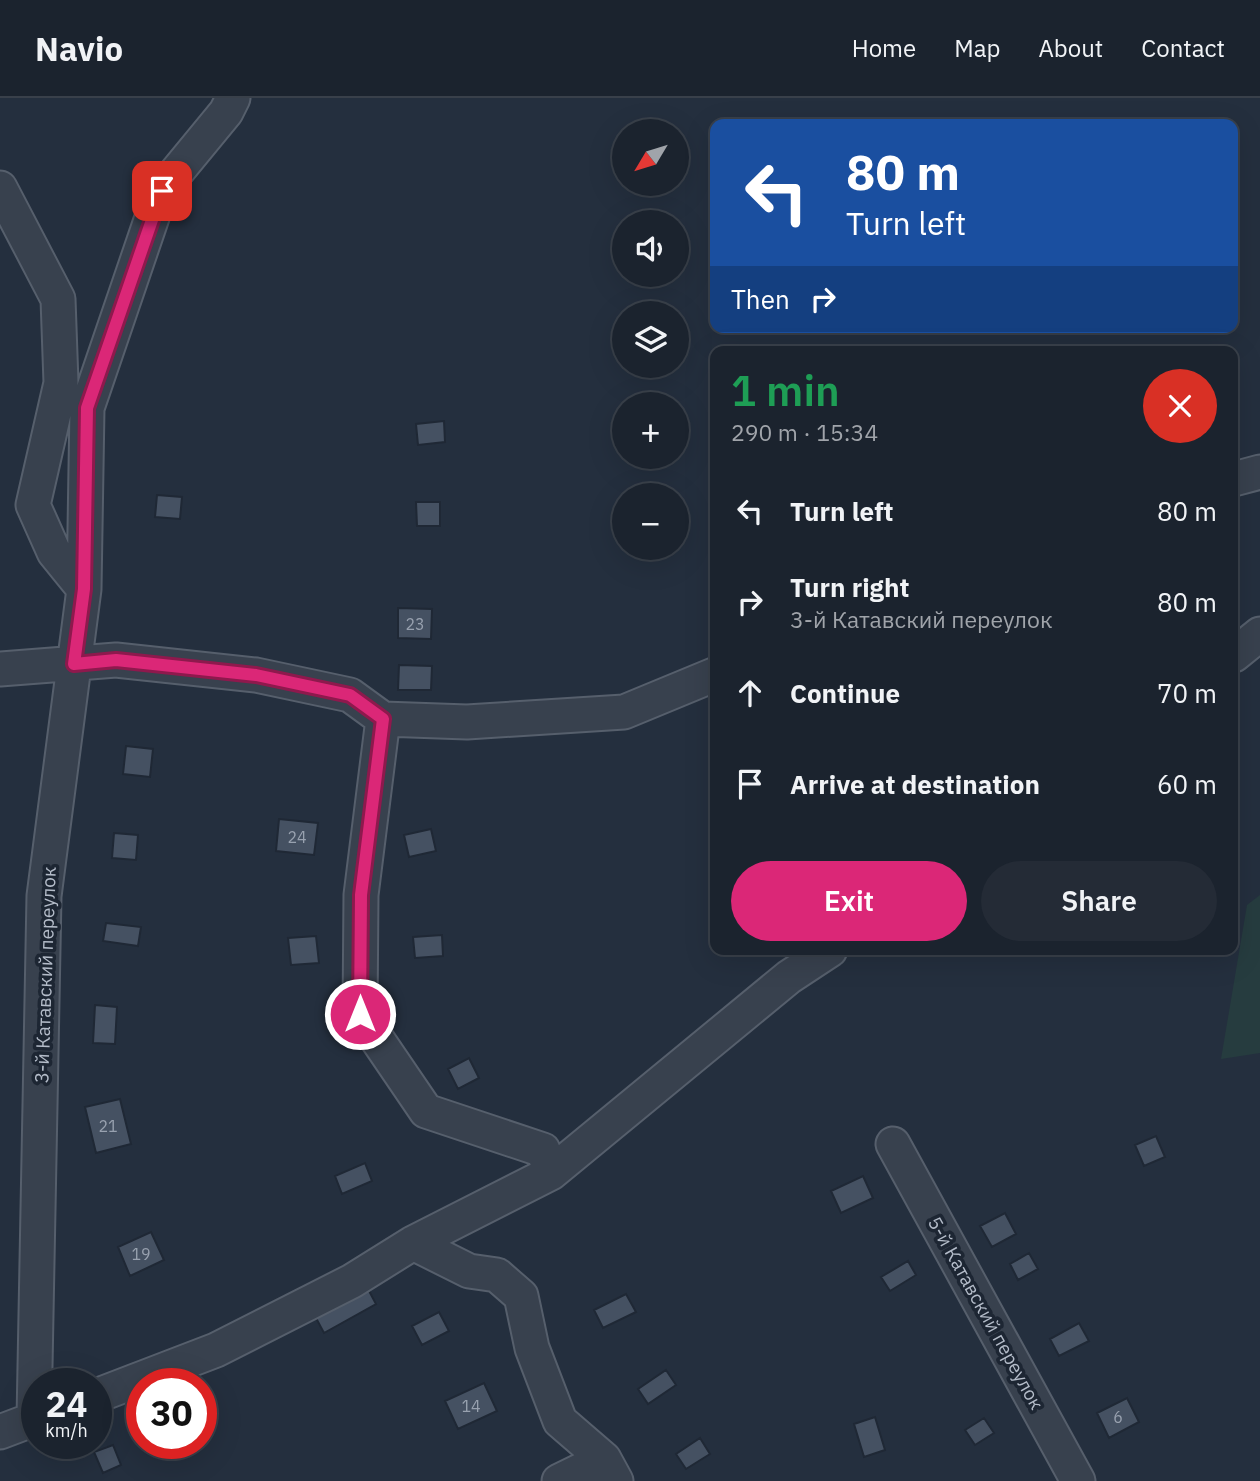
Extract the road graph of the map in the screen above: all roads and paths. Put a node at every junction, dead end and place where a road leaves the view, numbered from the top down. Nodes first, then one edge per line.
1 (233, 98) edge
2 (0, 188) edge
3 (1260, 472) edge
4 (1238, 479) edge
5 (84, 589) junction
6 (1260, 634) edge
7 (1238, 653) edge
8 (74, 664) junction
9 (0, 669) edge
10 (710, 676) edge
11 (383, 719) junction
12 (823, 955) edge
13 (893, 1144) dead end
14 (551, 1173) junction
15 (413, 1243) junction
16 (36, 1368) edge
17 (112, 1390) edge
18 (21, 1424) edge
19 (0, 1432) edge
20 (610, 1470) edge
21 (559, 1481) edge
22 (1078, 1481) edge

1 - 5 street, 3-й Катавский переулок
2 - 5 street
3 - 4 street
5 - 8 street, 3-й Катавский переулок
6 - 7 street
8 - 9 street
8 - 11 street
8 - 16 street, 3-й Катавский переулок
10 - 11 street
11 - 14 street
12 - 14 street
13 - 22 street, 5-й Катавский переулок
14 - 15 street
15 - 17 street
15 - 20 street
18 - 19 street
20 - 21 street

